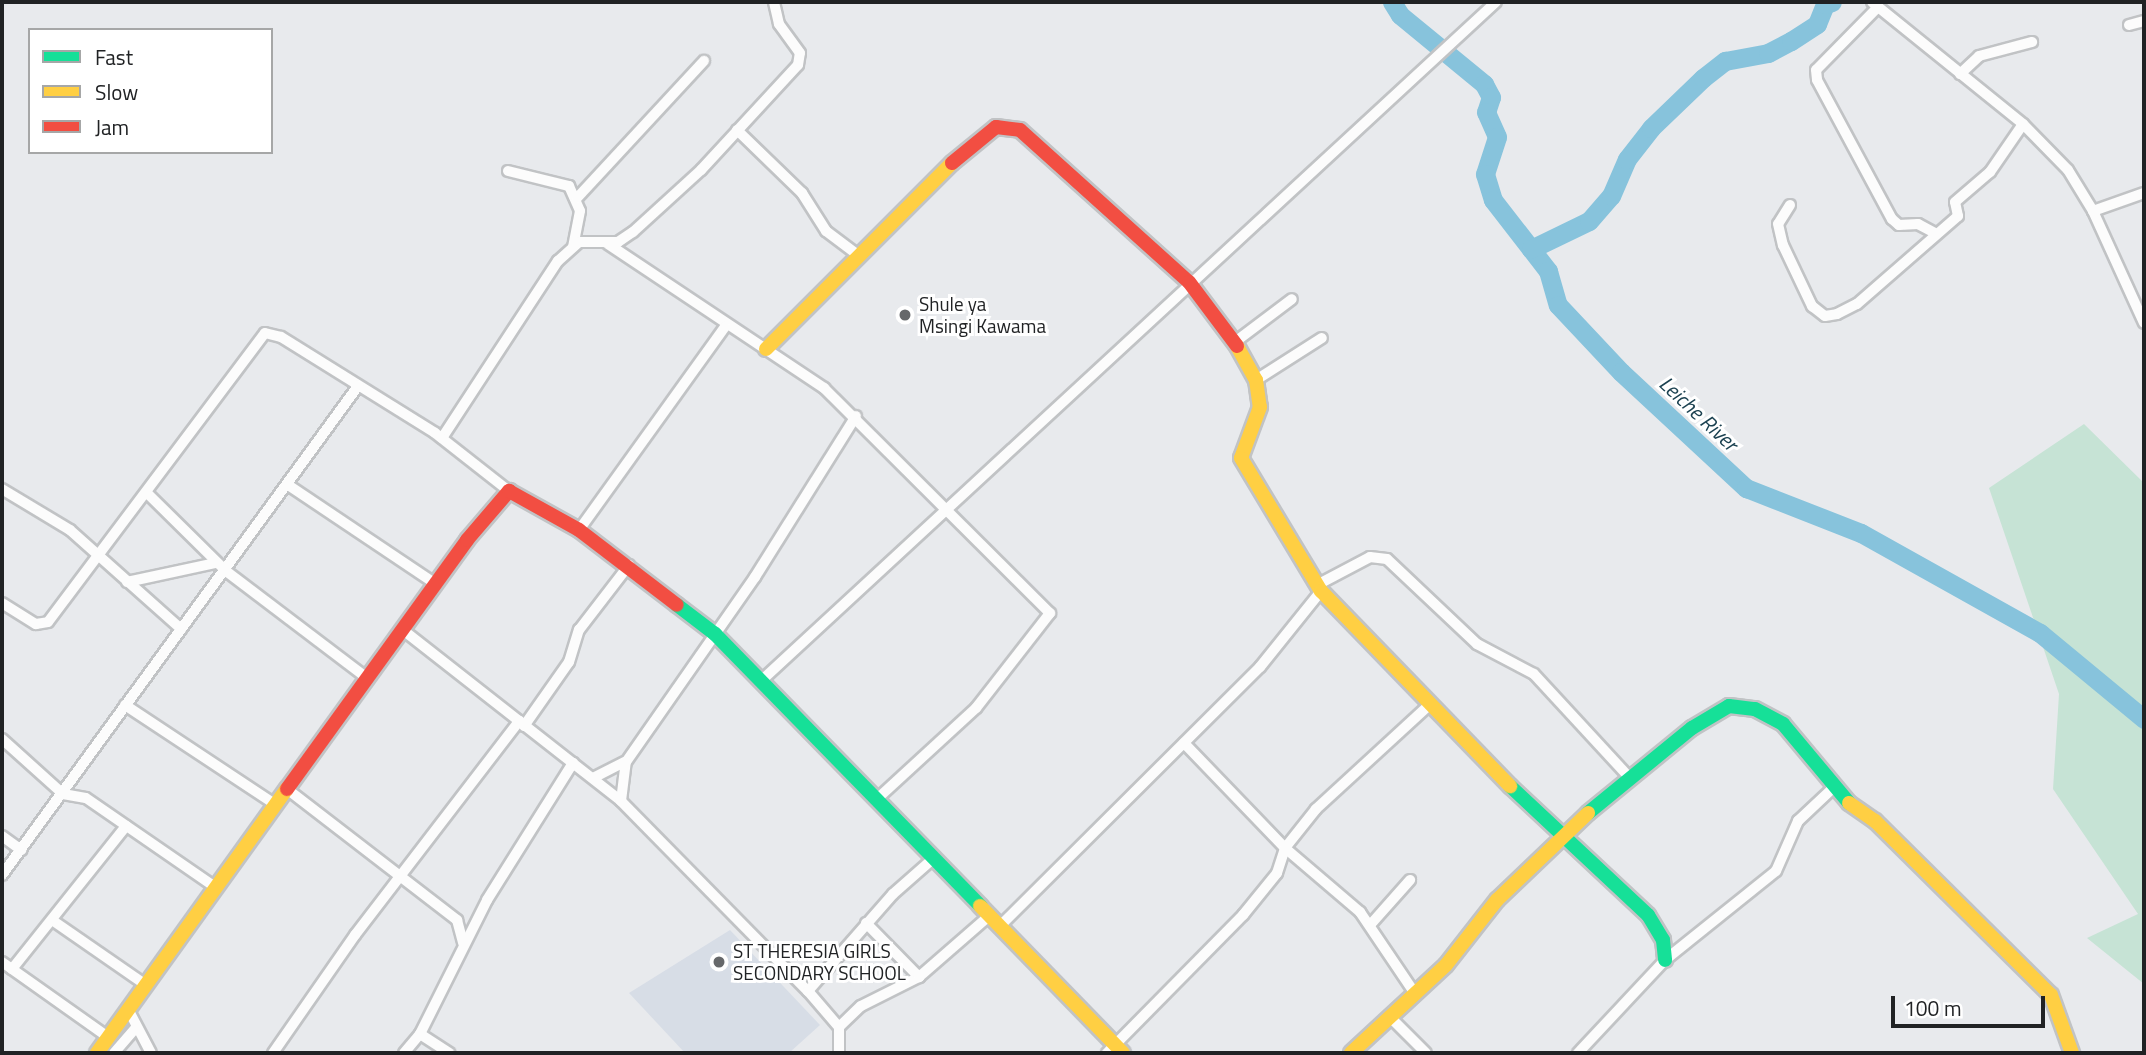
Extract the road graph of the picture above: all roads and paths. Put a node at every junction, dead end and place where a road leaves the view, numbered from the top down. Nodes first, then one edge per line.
1 (774, 2) edge
2 (1496, 2) edge
3 (1875, 4) edge
4 (2144, 21) edge
5 (2129, 25) dead end
6 (2032, 41) dead end
7 (704, 61) dead end
8 (1960, 74) junction
9 (2023, 124) junction
10 (737, 130) junction
11 (508, 170) dead end
12 (2144, 193) edge
13 (577, 198) junction
14 (1790, 205) dead end
15 (2093, 211) junction
16 (1937, 234) junction
17 (608, 244) junction
18 (573, 246) junction
19 (858, 255) junction
20 (1189, 282) junction
21 (1292, 299) dead end
22 (2144, 323) edge
23 (725, 327) junction
24 (1322, 338) dead end
25 (1235, 342) junction
26 (766, 349) junction
27 (1256, 380) junction
28 (358, 386) junction
29 (856, 416) junction
30 (442, 438) junction
31 (288, 485) junction
32 (2, 489) edge
33 (509, 491) junction
34 (147, 493) junction
35 (944, 507) junction
36 (579, 530) junction
37 (100, 557) junction
38 (216, 563) junction
39 (629, 565) junction
40 (226, 571) junction
41 (127, 582) junction
42 (436, 584) junction
43 (1319, 588) junction
44 (2, 603) edge
45 (181, 629) junction
46 (403, 630) junction
47 (715, 634) junction
48 (367, 678) junction
49 (761, 680) junction
50 (1430, 704) junction
51 (125, 705) junction
52 (521, 724) junction
53 (2, 738) edge
54 (1185, 743) junction
55 (573, 762) junction
56 (626, 762) junction
57 (79, 773) junction
58 (1629, 777) junction
59 (593, 778) junction
60 (1833, 788) junction
61 (287, 789) junction
62 (63, 794) junction
63 (86, 798) junction
64 (876, 800) junction
65 (621, 801) junction
66 (276, 805) junction
67 (126, 826) junction
68 (2, 836) edge
69 (1559, 837) junction
70 (1285, 848) junction
71 (21, 850) junction
72 (935, 857) junction
73 (2, 875) edge
74 (398, 877) junction
75 (1410, 880) dead end
76 (215, 887) junction
77 (990, 915) junction
78 (478, 917) junction
79 (52, 920) junction
80 (457, 920) junction
81 (866, 923) junction
82 (1371, 924) junction
83 (1000, 926) junction
84 (463, 944) junction
85 (1665, 960) junction
86 (2, 962) edge
87 (12, 969) junction
88 (919, 977) junction
89 (146, 985) junction
90 (808, 991) junction
91 (1416, 995) junction
92 (129, 1011) junction
93 (1389, 1016) junction
94 (839, 1027) junction
95 (136, 1028) junction
96 (420, 1034) junction
97 (108, 1037) junction
98 (1115, 1051) edge
99 (97, 1053) edge
100 (114, 1053) edge
101 (151, 1053) edge
102 (273, 1053) edge
103 (404, 1053) edge
104 (449, 1053) edge
105 (839, 1053) edge
106 (1351, 1053) edge
107 (1426, 1053) edge
108 (1578, 1053) edge
109 (2072, 1053) edge

1 - 10 street
2 - 20 street
3 - 8 street
3 - 16 street
4 - 5 street
6 - 8 street
7 - 13 street
8 - 9 street
9 - 15 street
9 - 16 street
10 - 17 street
10 - 19 street
11 - 13 street
12 - 15 street
13 - 18 street
14 - 16 street
15 - 22 street
17 - 18 street
17 - 23 street
18 - 30 street
19 - 20 street
19 - 26 street
20 - 25 street
20 - 35 street
21 - 25 street
23 - 26 street
23 - 36 street
24 - 27 street
25 - 27 street
26 - 29 street
27 - 43 street
28 - 30 street
28 - 31 street
28 - 34 street
29 - 35 street
29 - 47 street
30 - 33 street
31 - 40 street
31 - 42 street
32 - 37 street
33 - 36 street
33 - 42 street
34 - 37 street
34 - 38 street
35 - 49 street
35 - 64 street
36 - 39 street
37 - 41 street
37 - 44 street
38 - 40 street
38 - 41 street
39 - 47 street
39 - 52 street
40 - 45 street
40 - 48 street
41 - 45 street
42 - 46 street
43 - 50 street
43 - 54 street
43 - 58 street
45 - 51 street
46 - 48 street
46 - 52 street
47 - 49 street
47 - 56 street
48 - 61 street
49 - 64 street
50 - 69 street
50 - 70 street
51 - 57 street
51 - 66 street
52 - 55 street
52 - 74 street
53 - 62 street
54 - 70 street
54 - 83 street
55 - 59 street
55 - 78 street
56 - 59 street
56 - 65 street
57 - 62 street
57 - 63 street
58 - 60 street
58 - 69 street
59 - 65 street
60 - 85 street
60 - 109 street
61 - 66 street
61 - 74 street
62 - 63 street
62 - 71 street
63 - 67 street
64 - 72 street
65 - 90 street
66 - 76 street
67 - 76 street
67 - 79 street
68 - 71 street
69 - 85 street
69 - 91 street
70 - 82 street
70 - 98 street
71 - 73 street
72 - 77 street
72 - 81 street
74 - 80 street
74 - 102 street
75 - 82 street
76 - 89 street
77 - 83 street
77 - 88 street
78 - 80 street
78 - 84 street
79 - 87 street
79 - 89 street
80 - 84 street
81 - 88 street
81 - 90 street
82 - 91 street
83 - 98 street
84 - 96 street
85 - 108 street
86 - 87 street
87 - 97 street
88 - 94 street
89 - 92 street
90 - 94 street
91 - 93 street
92 - 95 street
92 - 97 street
93 - 106 street
93 - 107 street
94 - 105 street
95 - 100 street
95 - 101 street
96 - 103 street
96 - 104 street
97 - 99 street

